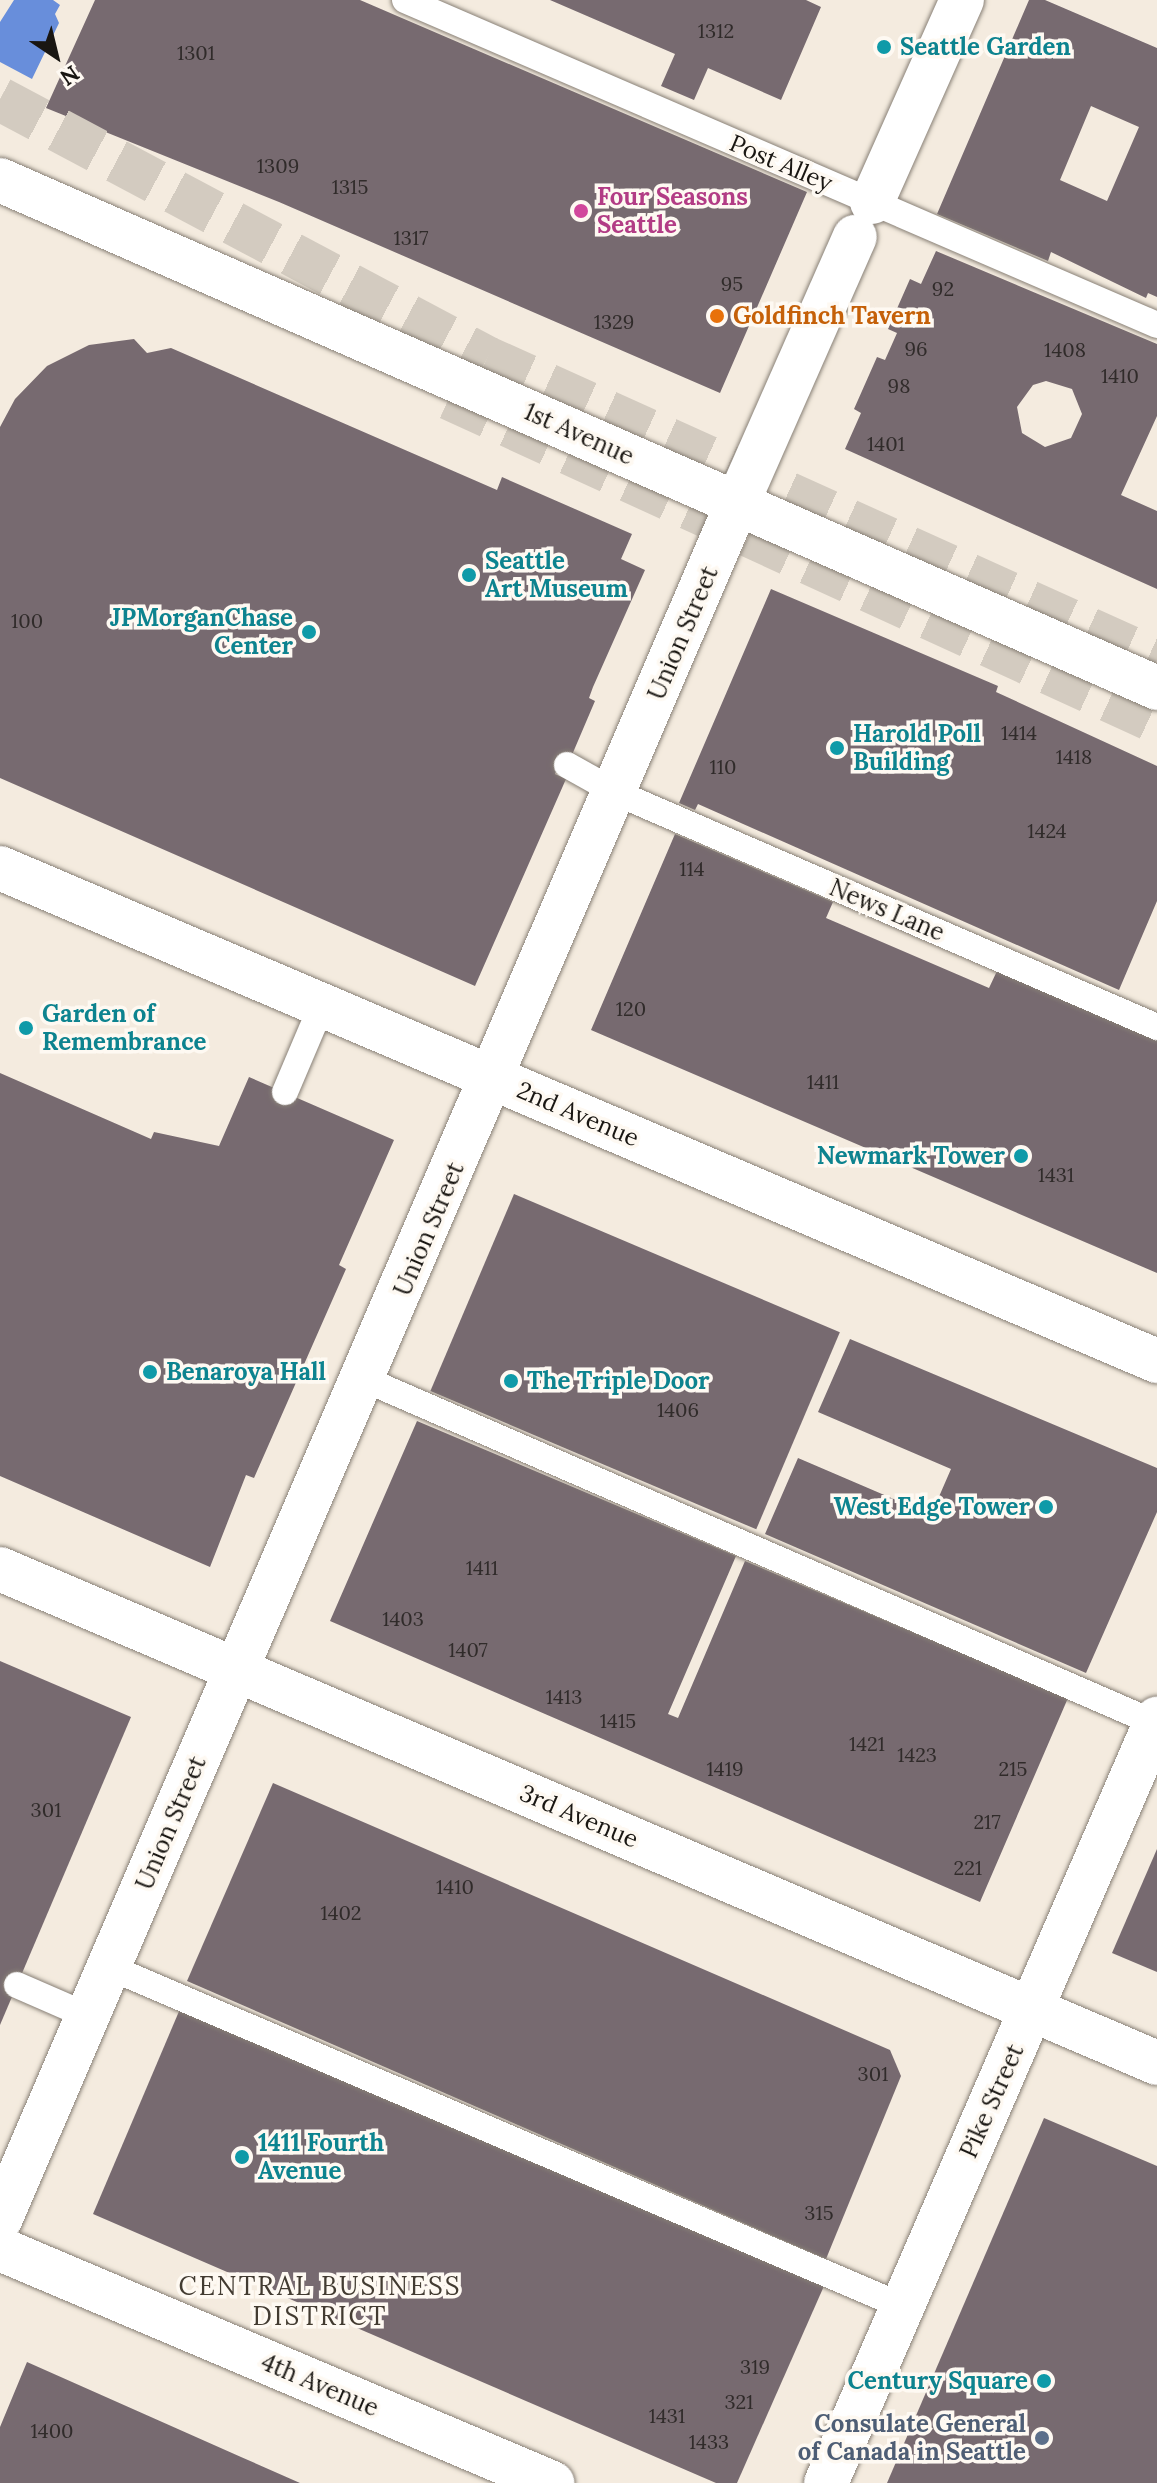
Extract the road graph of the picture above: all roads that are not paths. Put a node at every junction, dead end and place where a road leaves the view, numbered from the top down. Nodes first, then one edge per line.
1 (405, 0) edge
2 (962, 0) edge
3 (0, 180) edge
4 (864, 220) junction
5 (1157, 325) edge
6 (737, 504) junction
7 (1157, 688) edge
8 (567, 765) dead end
9 (617, 793) junction
10 (0, 868) edge
11 (322, 1005) junction
12 (1157, 1027) edge
13 (494, 1078) junction
14 (285, 1092) dead end
15 (1157, 1361) edge
16 (364, 1379) junction
17 (0, 1569) edge
18 (238, 1671) junction
19 (1156, 1722) edge
20 (109, 1967) junction
21 (17, 1985) dead end
22 (1032, 2009) junction
23 (88, 2016) junction
24 (1157, 2063) edge
25 (0, 2220) edge
26 (0, 2249) edge
27 (902, 2306) junction
28 (552, 2483) edge
29 (826, 2483) edge

1 - 4 lane, Post Alley
2 - 4 main road, Union Street
3 - 6 main road, 1st Avenue
4 - 5 lane, Post Alley
4 - 6 main road, Union Street
6 - 7 main road, 1st Avenue
6 - 9 main road, Union Street
8 - 9 lane, News Lane
9 - 12 lane, News Lane
9 - 13 main road, Union Street
10 - 11 main road, 2nd Avenue
11 - 13 main road, 2nd Avenue
11 - 14 lane
13 - 15 main road, 2nd Avenue
13 - 16 main road, Union Street
16 - 18 main road, Union Street
16 - 19 lane
17 - 18 main road, 3rd Avenue
18 - 20 main road, Union Street
18 - 22 main road, 3rd Avenue
19 - 22 main road, Pike Street
20 - 23 main road, Union Street
20 - 27 lane
21 - 23 lane
22 - 24 main road, 3rd Avenue
22 - 27 main road, Pike Street
23 - 25 main road, Union Street
26 - 28 main road, 4th Avenue
27 - 29 main road, Pike Street

